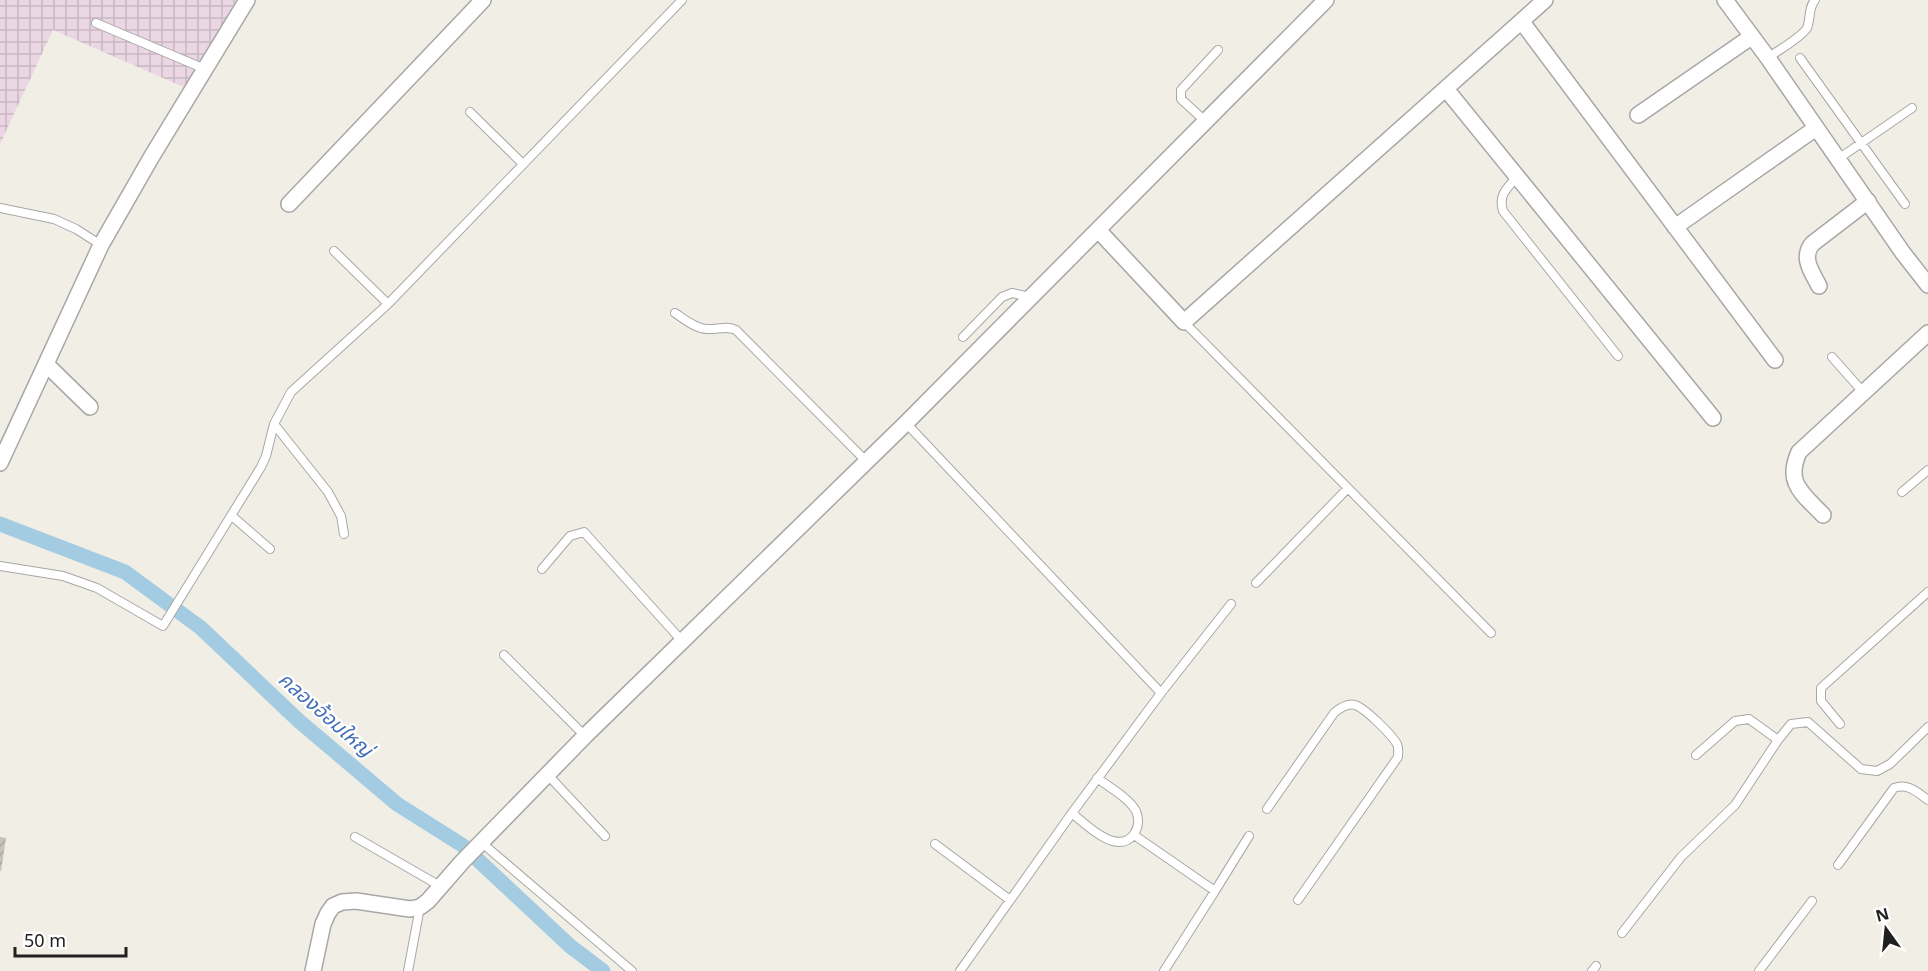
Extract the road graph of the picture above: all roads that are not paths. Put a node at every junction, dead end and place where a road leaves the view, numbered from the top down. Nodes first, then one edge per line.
1 (247, 0) edge
2 (483, 0) edge
3 (682, 0) edge
4 (1326, 0) edge
5 (1545, 0) edge
6 (1725, 0) edge
7 (1815, 0) edge
8 (1522, 22) junction
9 (96, 23) dead end
10 (1751, 37) junction
11 (1218, 50) dead end
12 (1768, 58) junction
13 (1800, 58) dead end
14 (206, 69) junction
15 (1446, 89) junction
16 (1912, 108) dead end
17 (470, 112) dead end
18 (1638, 116) dead end
19 (1205, 121) junction
20 (1816, 128) junction
21 (1862, 142) junction
22 (1838, 159) junction
23 (523, 164) junction
24 (1517, 177) junction
25 (1868, 201) junction
26 (289, 204) dead end
27 (1905, 204) dead end
28 (0, 208) edge
29 (1676, 227) junction
30 (1099, 231) junction
31 (101, 245) junction
32 (334, 251) dead end
33 (1928, 285) edge
34 (1819, 286) dead end
35 (1032, 297) junction
36 (388, 304) junction
37 (675, 313) dead end
38 (1184, 322) junction
39 (1928, 333) edge
40 (963, 337) dead end
41 (1618, 356) dead end
42 (1832, 357) dead end
43 (1775, 360) dead end
44 (46, 364) junction
45 (1863, 392) junction
46 (90, 407) dead end
47 (1713, 418) dead end
48 (906, 423) junction
49 (274, 424) junction
50 (866, 461) junction
51 (0, 463) edge
52 (1928, 470) edge
53 (1348, 488) junction
54 (1902, 492) dead end
55 (1823, 515) dead end
56 (232, 516) junction
57 (344, 534) dead end
58 (270, 549) dead end
59 (0, 566) edge
60 (542, 570) dead end
61 (1256, 583) dead end
62 (1928, 592) edge
63 (1231, 604) dead end
64 (1491, 633) dead end
65 (682, 641) junction
66 (504, 655) dead end
67 (1161, 693) junction
68 (1840, 724) dead end
69 (1928, 727) edge
70 (585, 736) junction
71 (1778, 740) junction
72 (1696, 755) dead end
73 (548, 774) junction
74 (1097, 778) junction
75 (1928, 800) edge
76 (1267, 809) dead end
77 (1072, 813) junction
78 (1134, 835) junction
79 (605, 836) dead end
80 (1248, 836) dead end
81 (355, 837) dead end
82 (935, 844) dead end
83 (480, 845) junction
84 (1838, 865) dead end
85 (440, 886) junction
86 (1215, 891) junction
87 (1010, 900) junction
88 (1298, 900) dead end
89 (1812, 901) dead end
90 (420, 907) junction
91 (1622, 933) dead end
92 (313, 971) edge
93 (408, 971) edge
94 (632, 971) edge
95 (960, 971) edge
96 (1164, 971) edge
97 (1759, 971) edge

1 - 14 street
2 - 26 street
3 - 23 lane
4 - 19 street
5 - 8 street
6 - 10 street
7 - 12 lane
8 - 15 street
8 - 29 street
9 - 14 lane
10 - 12 street
10 - 18 street
11 - 19 lane
12 - 20 street
13 - 21 lane
14 - 31 street
15 - 24 street
15 - 38 street
16 - 21 lane
17 - 23 lane
19 - 30 street
20 - 22 street
20 - 29 street
21 - 22 lane
21 - 27 lane
22 - 25 street
23 - 36 lane
24 - 41 lane
24 - 47 street
25 - 33 street
25 - 34 street
28 - 31 lane
29 - 43 street
30 - 35 street
30 - 38 street
31 - 44 street
32 - 36 lane
35 - 40 lane
35 - 48 street
36 - 49 lane
37 - 50 lane
38 - 53 lane
39 - 45 street
42 - 45 lane
44 - 46 street
44 - 51 street
45 - 55 street
48 - 50 street
48 - 67 lane
49 - 56 lane
49 - 57 lane
50 - 65 street
52 - 54 lane
53 - 61 lane
53 - 64 lane
56 - 58 lane
56 - 59 lane
60 - 65 lane
62 - 68 lane
63 - 67 lane
65 - 70 street
66 - 70 lane
67 - 74 lane
69 - 71 lane
70 - 73 street
71 - 72 lane
71 - 91 lane
73 - 79 lane
73 - 83 street
74 - 77 lane
74 - 78 lane
75 - 84 lane
76 - 88 lane
77 - 78 lane
77 - 87 lane
78 - 86 lane
80 - 86 lane
81 - 85 lane
82 - 87 lane
83 - 85 street
83 - 94 lane
85 - 90 street
86 - 96 lane
87 - 95 lane
89 - 97 lane
90 - 92 street
90 - 93 lane

